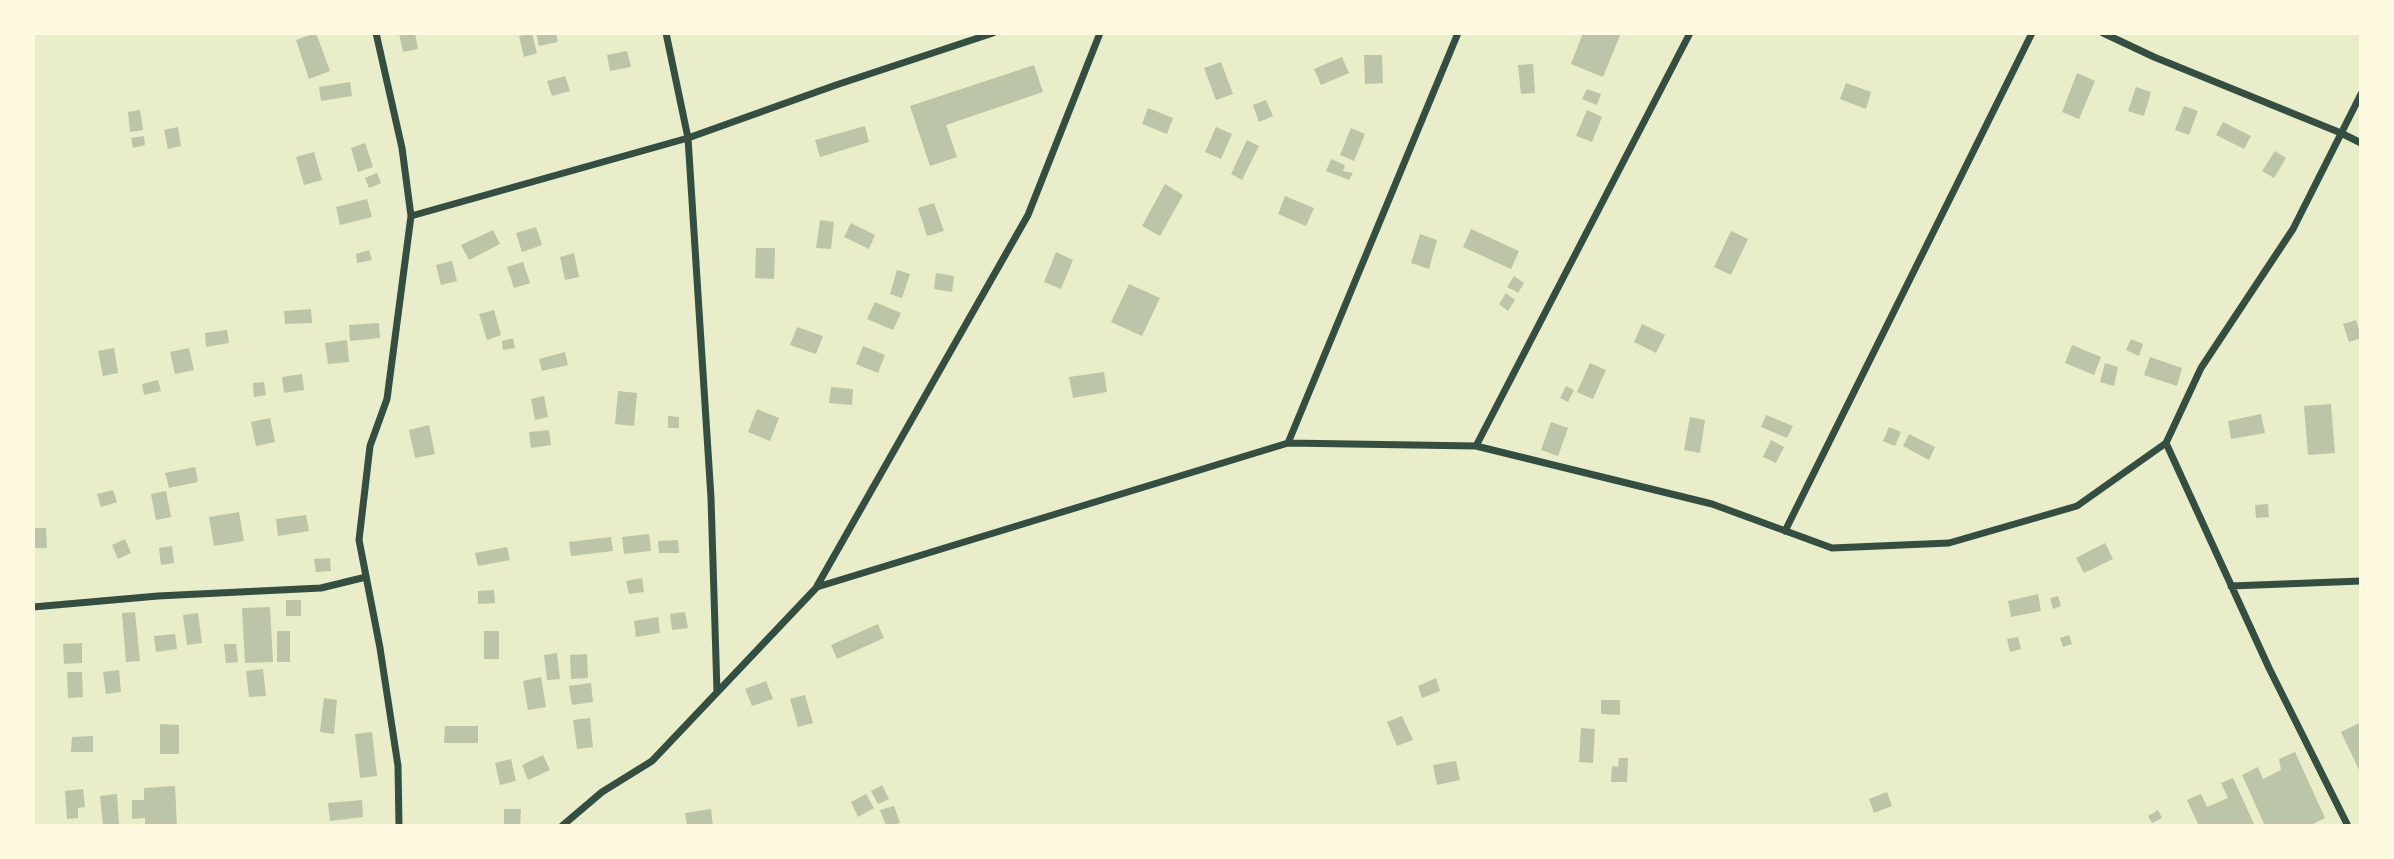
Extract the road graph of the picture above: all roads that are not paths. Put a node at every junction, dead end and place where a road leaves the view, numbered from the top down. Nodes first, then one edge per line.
1 (376, 33) edge
2 (666, 33) edge
3 (993, 33) edge
4 (1100, 33) edge
5 (1458, 33) edge
6 (1690, 33) edge
7 (2032, 33) edge
8 (2103, 33) edge
9 (2361, 94) edge
10 (2341, 133) junction
11 (688, 138) junction
12 (2361, 143) edge
13 (411, 216) junction
14 (1288, 443) junction
15 (2166, 443) junction
16 (1476, 446) junction
17 (1785, 531) junction
18 (366, 576) junction
19 (2361, 581) edge
20 (2231, 586) junction
21 (817, 587) junction
22 (33, 607) edge
23 (717, 692) junction
24 (400, 826) edge
25 (562, 826) edge
26 (2348, 826) edge

1 - 13 street
2 - 11 street
3 - 11 street
4 - 21 street
5 - 14 street
6 - 16 street
7 - 17 street
8 - 10 street
9 - 10 street
10 - 12 street
10 - 15 street
11 - 13 street
11 - 23 street
13 - 18 street
14 - 16 street
14 - 21 street
15 - 17 street
15 - 20 street
16 - 17 street
18 - 22 street
18 - 24 street
19 - 20 street
20 - 26 street
21 - 23 street
23 - 25 street

